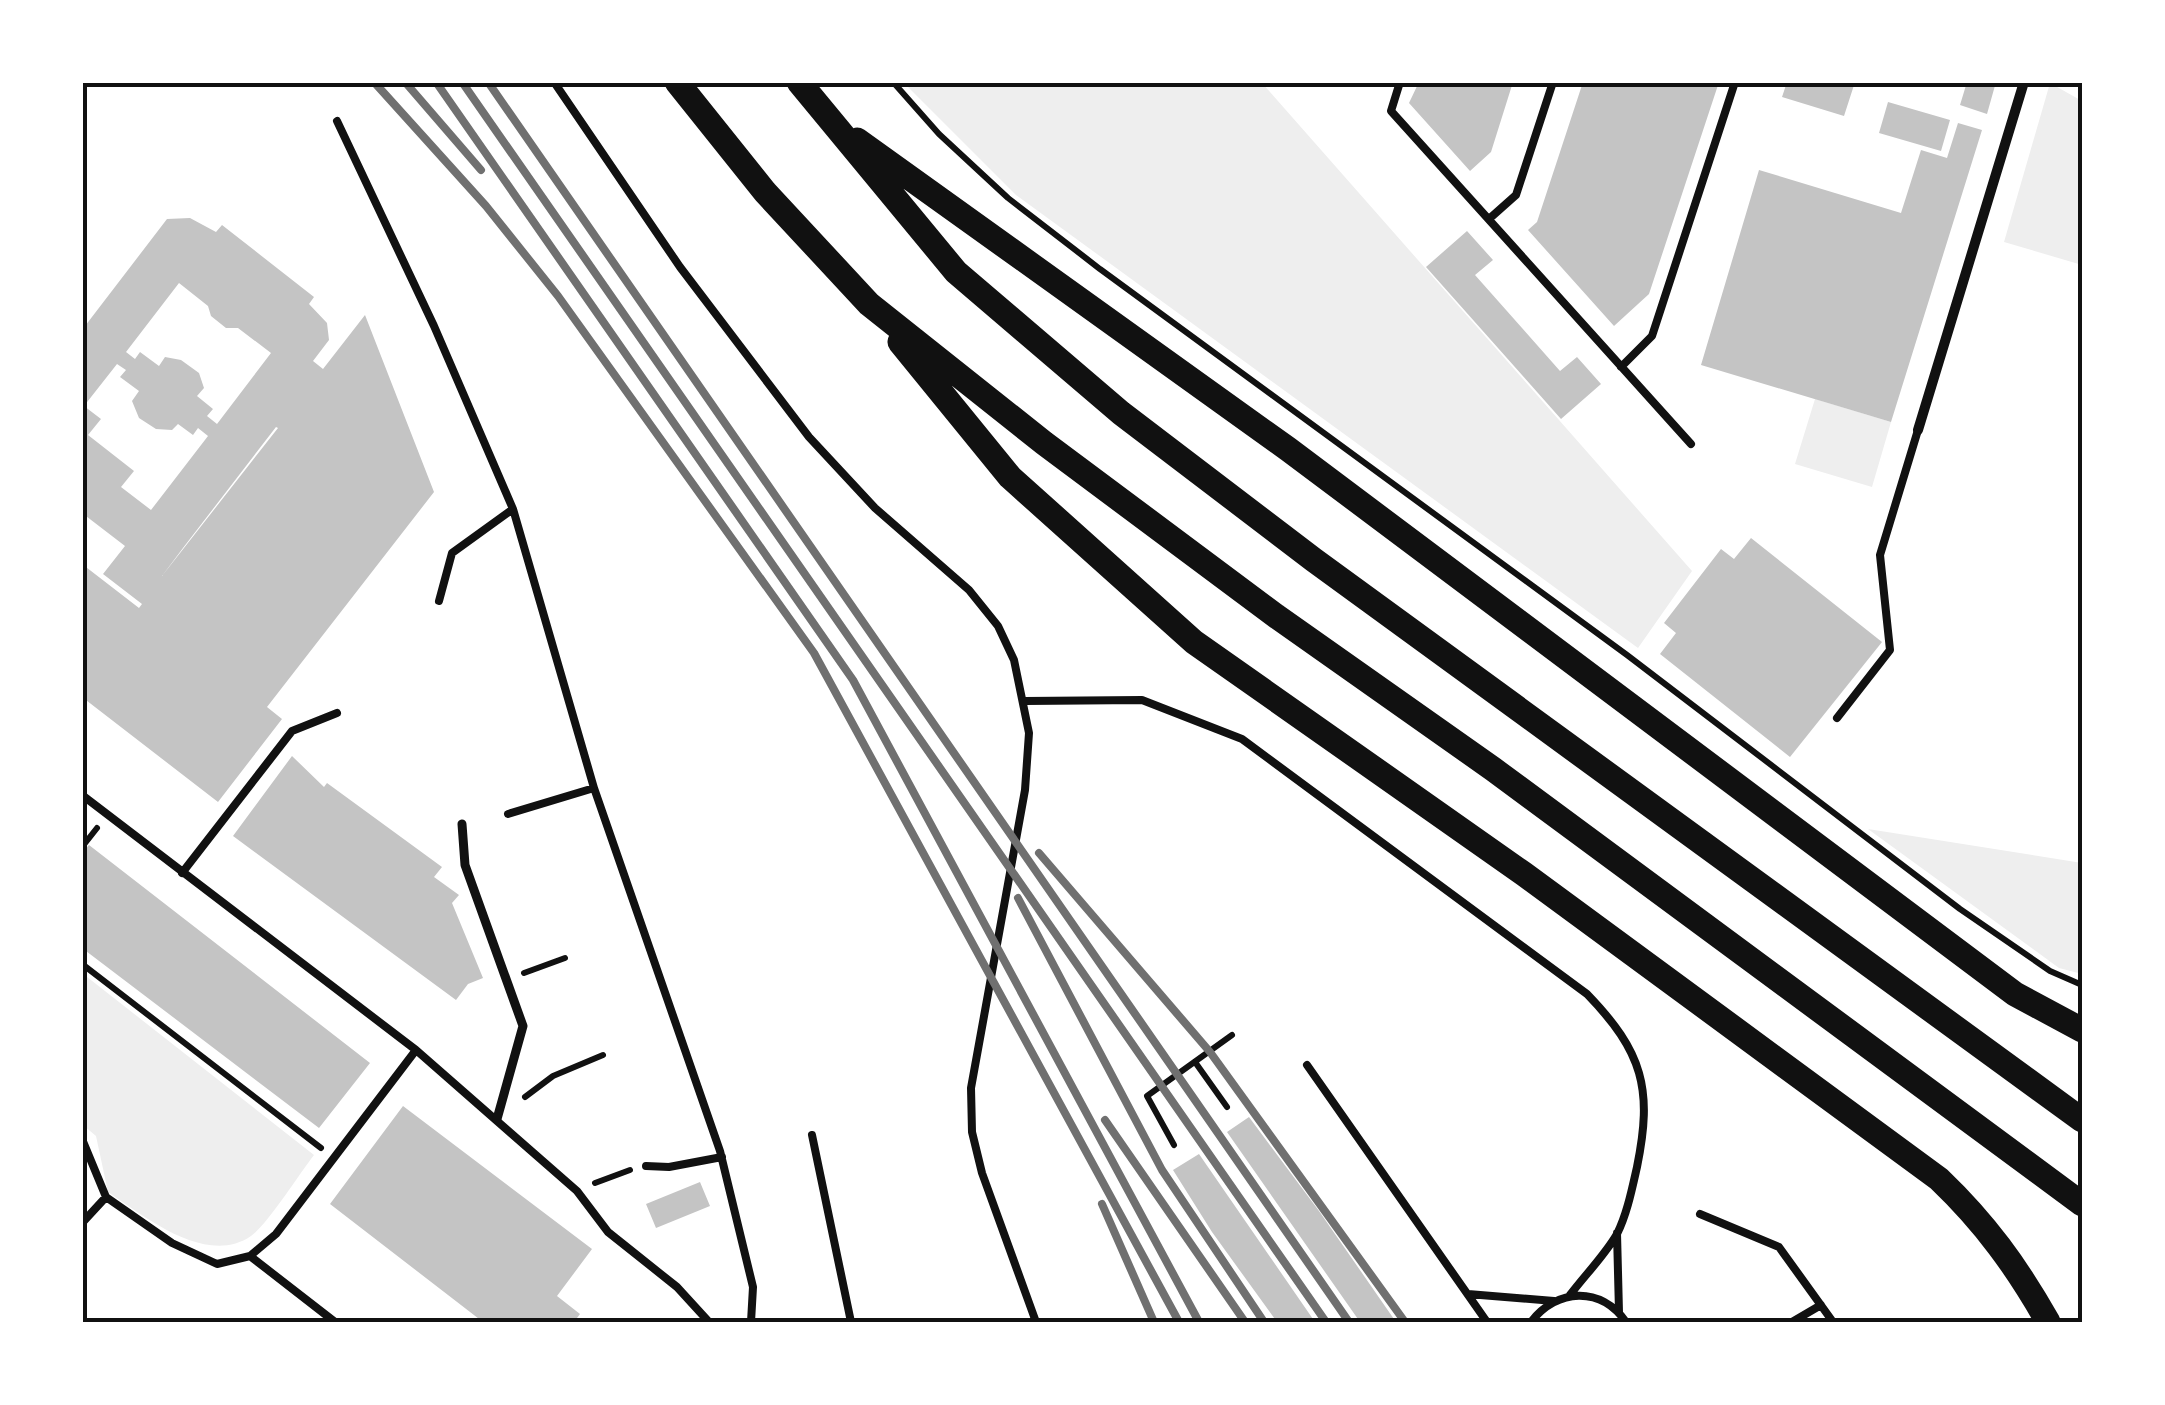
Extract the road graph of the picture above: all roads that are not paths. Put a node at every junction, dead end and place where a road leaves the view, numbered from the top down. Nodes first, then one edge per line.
1 (554, 82) edge
2 (677, 82) edge
3 (799, 82) edge
4 (1400, 82) edge
5 (1553, 82) edge
6 (1735, 82) edge
7 (2024, 82) edge
8 (825, 116) junction
9 (337, 122) dead end
10 (1489, 220) junction
11 (868, 304) junction
12 (1620, 367) junction
13 (1918, 430) joint
14 (1691, 444) dead end
15 (513, 509) junction
16 (439, 601) dead end
17 (1025, 701) junction
18 (337, 712) dead end
19 (1837, 718) dead end
20 (594, 788) junction
21 (82, 794) edge
22 (508, 814) dead end
23 (462, 824) dead end
24 (182, 873) junction
25 (2082, 1010) edge
26 (2044, 1011) junction
27 (2082, 1030) edge
28 (416, 1050) junction
29 (1306, 1065) dead end
30 (497, 1119) junction
31 (2082, 1120) edge
32 (812, 1135) dead end
33 (82, 1139) edge
34 (722, 1157) junction
35 (646, 1166) road end
36 (106, 1197) junction
37 (2082, 1204) edge
38 (1700, 1214) dead end
39 (82, 1224) edge
40 (1617, 1233) junction
41 (250, 1256) junction
42 (1468, 1294) junction
43 (1570, 1295) junction
44 (1554, 1301) junction
45 (1821, 1305) junction
46 (1619, 1312) junction
47 (335, 1322) edge
48 (709, 1322) edge
49 (752, 1322) edge
50 (851, 1322) edge
51 (1036, 1322) edge
52 (1487, 1322) edge
53 (1531, 1322) edge
54 (1626, 1322) edge
55 (1792, 1322) edge
56 (1833, 1322) edge
57 (2048, 1322) edge

1 - 17 lane
2 - 11 highway
3 - 8 highway
4 - 10 lane
5 - 10 lane
6 - 12 lane
7 - 13 street
8 - 26 highway
8 - 31 highway
9 - 15 lane
10 - 12 lane
11 - 37 highway
11 - 57 highway
12 - 14 lane
13 - 19 lane
15 - 16 lane
15 - 20 lane
17 - 40 lane
17 - 51 lane
18 - 24 lane
20 - 22 lane
20 - 34 lane
21 - 24 lane
23 - 30 street
24 - 28 lane
25 - 26 highway
26 - 27 highway
28 - 30 lane
28 - 41 lane
29 - 42 lane
30 - 48 lane
32 - 50 lane
33 - 36 lane
34 - 35 lane
34 - 49 lane
36 - 39 lane
36 - 41 lane
38 - 45 lane
40 - 43 lane
40 - 46 lane
41 - 47 lane
42 - 44 lane
42 - 52 lane
43 - 44 lane
43 - 46 lane
44 - 53 lane
45 - 55 lane
45 - 56 lane
46 - 54 lane

